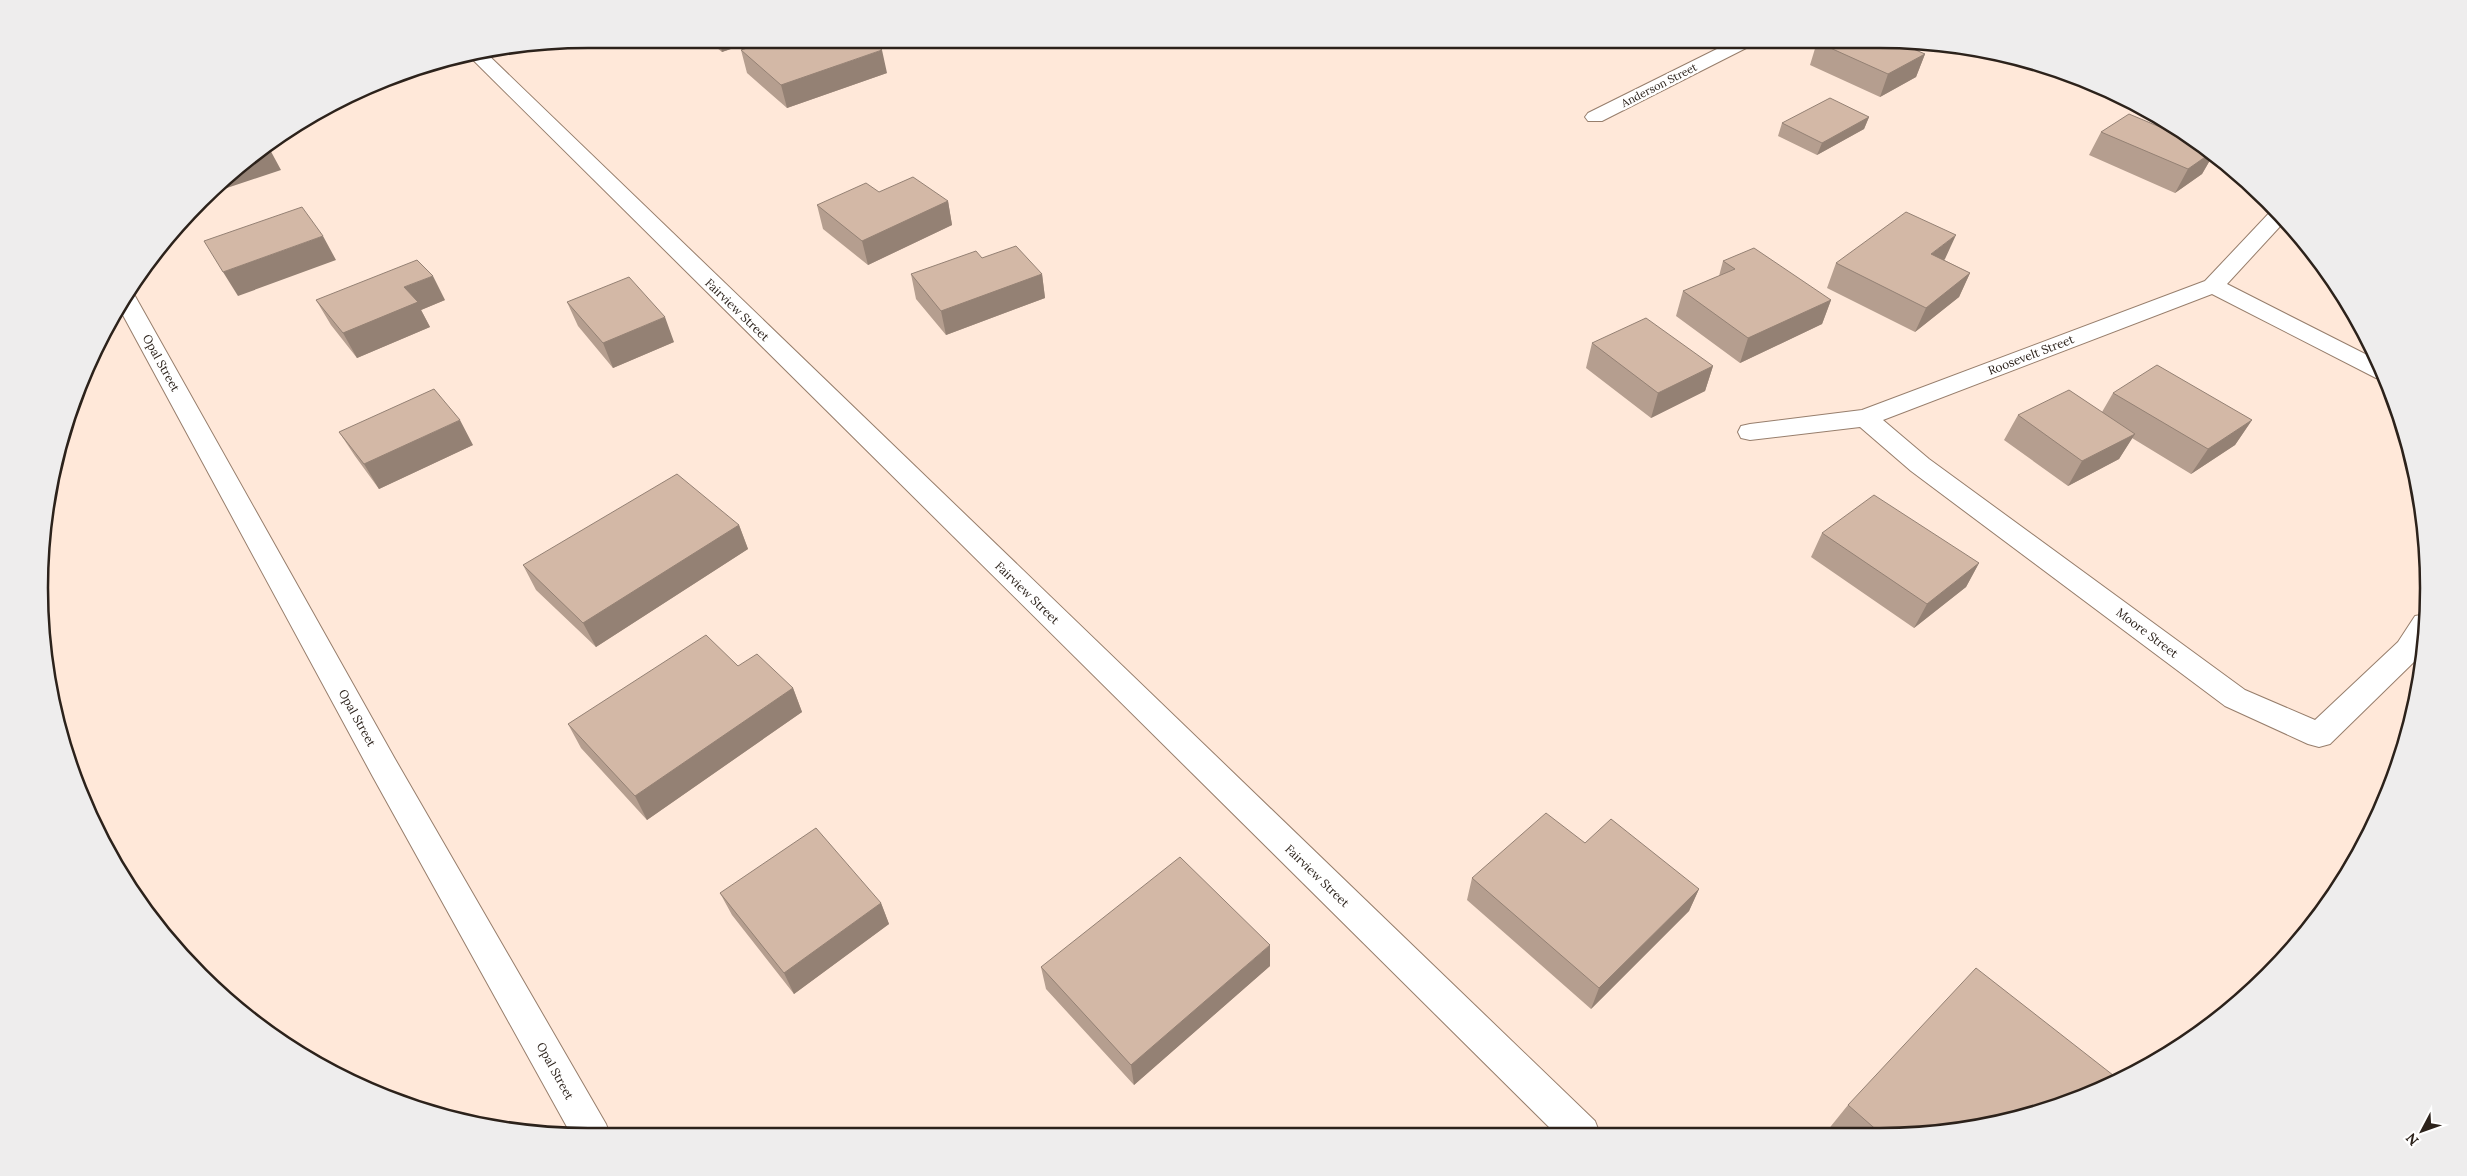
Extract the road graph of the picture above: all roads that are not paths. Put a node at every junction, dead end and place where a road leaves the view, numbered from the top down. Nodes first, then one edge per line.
1 (1732, 48) edge
2 (481, 59) edge
3 (1595, 117) dead end
4 (2274, 220) edge
5 (2213, 286) junction
6 (129, 304) edge
7 (2372, 367) edge
8 (1865, 418) junction
9 (1750, 432) dead end
10 (2417, 636) edge
11 (588, 1128) edge
12 (1576, 1128) edge

1 - 3 street, Anderson Street
2 - 12 street, Fairview Street
4 - 5 street, Roosevelt Street
5 - 7 street
5 - 8 street, Roosevelt Street
6 - 11 street, Opal Street
8 - 9 street, Roosevelt Street
8 - 10 street, Moore Street

